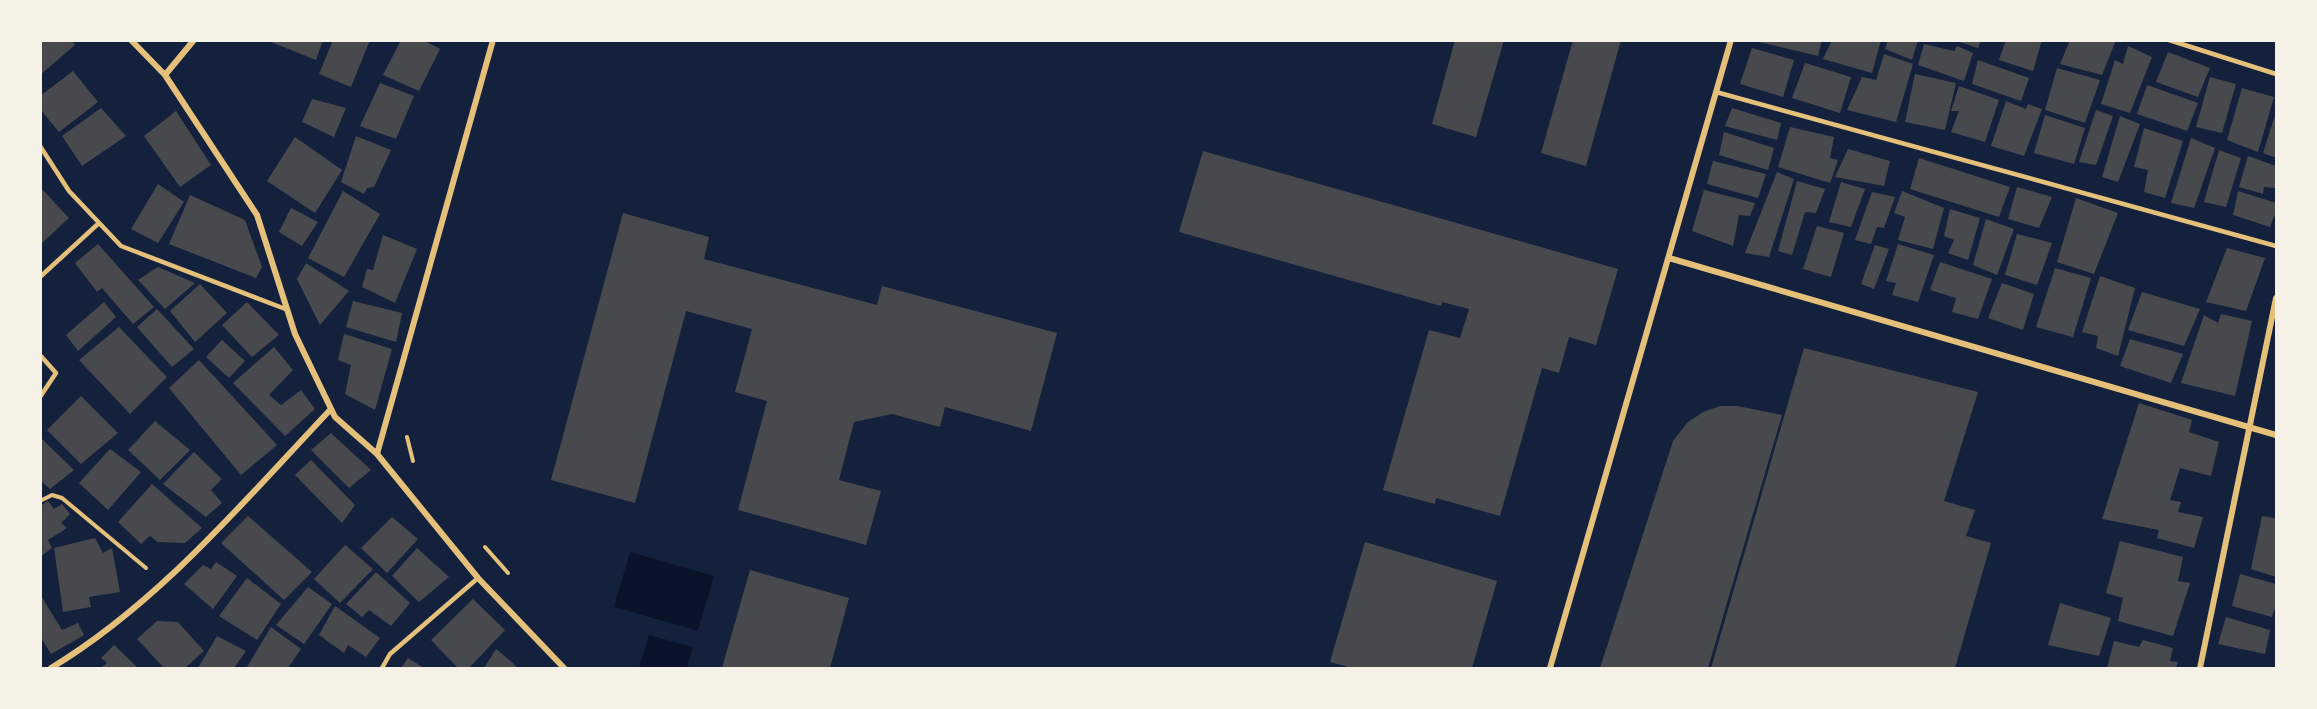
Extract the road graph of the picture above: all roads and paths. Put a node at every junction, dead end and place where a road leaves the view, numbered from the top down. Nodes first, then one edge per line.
1 (131, 40) edge
2 (194, 40) edge
3 (493, 40) edge
4 (1731, 40) edge
5 (2169, 40) edge
6 (2277, 74) edge
7 (165, 75) junction
8 (1716, 92) junction
9 (40, 146) edge
10 (99, 223) junction
11 (2277, 246) edge
12 (1669, 258) junction
13 (40, 278) edge
14 (2277, 298) edge
15 (288, 310) junction
16 (40, 356) edge
17 (40, 397) edge
18 (331, 409) junction
19 (2250, 426) junction
20 (409, 429) dead end
21 (2277, 435) edge
22 (377, 453) junction
23 (415, 467) dead end
24 (40, 501) edge
25 (484, 546) dead end
26 (478, 578) junction
27 (515, 581) dead end
28 (163, 582) junction
29 (51, 669) edge
30 (382, 669) edge
31 (564, 669) edge
32 (1550, 669) edge
33 (2200, 669) edge

1 - 7 street
2 - 7 street
3 - 22 street
4 - 8 street
5 - 6 lane
7 - 15 street
8 - 11 lane
8 - 12 street
9 - 10 lane
10 - 13 lane
10 - 15 lane
12 - 19 street
12 - 32 street
14 - 19 street
15 - 18 street
16 - 17 lane
18 - 22 street
18 - 28 street
19 - 21 street
19 - 33 street
20 - 23 path
22 - 26 street
24 - 28 path
25 - 27 path
26 - 30 lane
26 - 31 street
28 - 29 street

